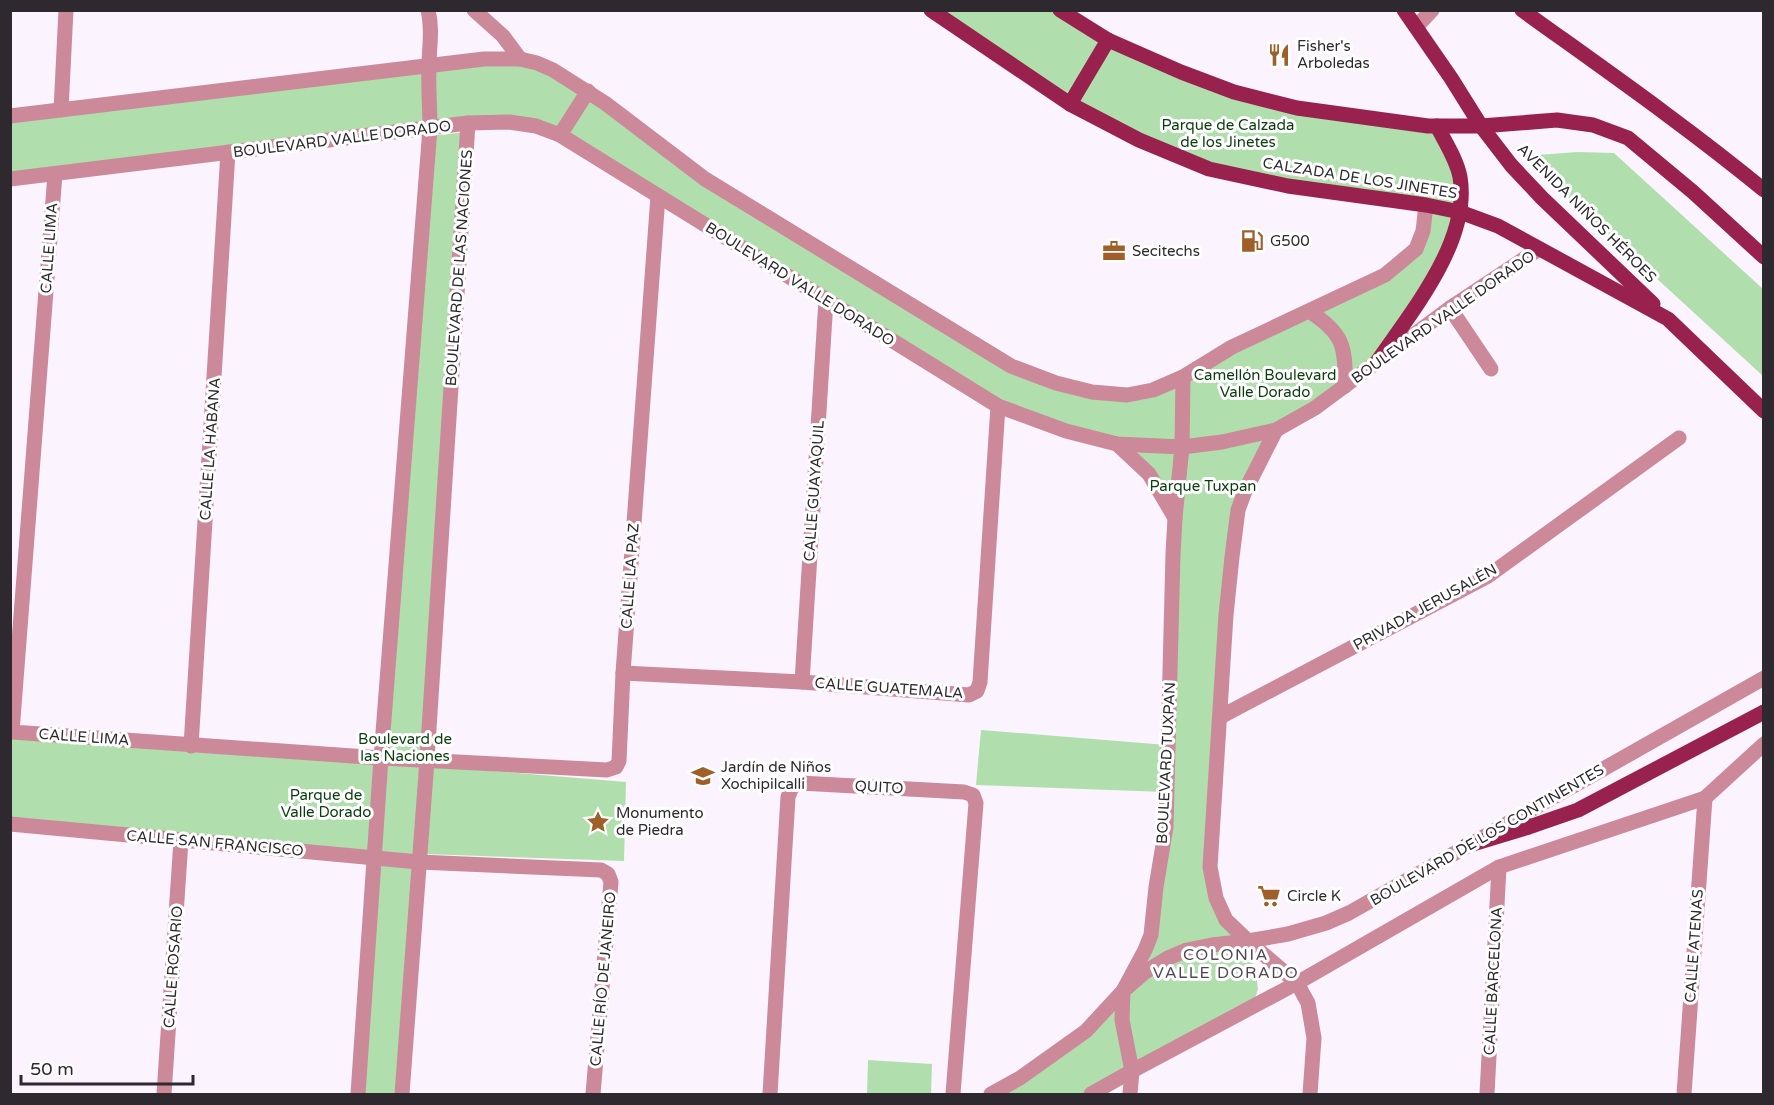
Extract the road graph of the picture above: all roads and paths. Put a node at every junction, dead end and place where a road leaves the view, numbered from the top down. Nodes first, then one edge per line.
1 (66, 10) edge
2 (428, 10) edge
3 (474, 10) edge
4 (931, 10) edge
5 (1060, 10) edge
6 (1404, 10) edge
7 (1432, 10) edge
8 (1522, 10) edge
9 (1537, 15) edge
10 (1417, 26) junction
11 (1108, 40) junction
12 (520, 60) junction
13 (429, 65) junction
14 (588, 92) junction
15 (1070, 104) junction
16 (61, 110) junction
17 (10, 116) edge
18 (468, 123) junction
19 (1437, 126) junction
20 (1481, 126) junction
21 (430, 128) junction
22 (560, 135) junction
23 (228, 152) junction
24 (55, 174) junction
25 (10, 179) edge
26 (1764, 190) edge
27 (658, 196) junction
28 (1426, 205) junction
29 (1460, 212) junction
30 (1539, 249) junction
31 (1764, 257) edge
32 (826, 300) junction
33 (1450, 308) junction
34 (1309, 311) junction
35 (1668, 319) junction
36 (1377, 362) junction
37 (1491, 369) dead end
38 (1183, 377) junction
39 (1345, 386) junction
40 (998, 406) junction
41 (1764, 411) edge
42 (1276, 430) junction
43 (1678, 438) dead end
44 (1117, 444) junction
45 (1182, 447) junction
46 (1174, 518) junction
47 (623, 673) junction
48 (1764, 678) edge
49 (802, 682) junction
50 (1764, 712) edge
51 (1220, 717) junction
52 (1764, 744) edge
53 (191, 746) junction
54 (381, 758) junction
55 (427, 760) junction
56 (1705, 798) junction
57 (10, 824) edge
58 (181, 840) junction
59 (1466, 846) junction
60 (375, 858) junction
61 (419, 862) junction
62 (1499, 867) junction
63 (1248, 941) junction
64 (1297, 983) junction
65 (1123, 991) junction
66 (1132, 1071) junction
67 (164, 1095) edge
68 (358, 1095) edge
69 (402, 1095) edge
70 (593, 1095) edge
71 (770, 1095) edge
72 (953, 1095) edge
73 (992, 1095) edge
74 (1090, 1095) edge
75 (1130, 1095) edge
76 (1310, 1095) edge
77 (1487, 1095) edge
78 (1684, 1095) edge

1 - 16 street
2 - 13 street
3 - 12 street
4 - 15 main road, CALZADA DE LOS JINETES
5 - 11 main road
6 - 10 main road, AVENIDA NIÑOS HÉROES
7 - 10 street
8 - 9 main road
9 - 26 main road
10 - 20 main road, AVENIDA NIÑOS HÉROES
11 - 15 main road
11 - 19 main road
12 - 13 street
12 - 14 street
13 - 16 street
13 - 21 street
14 - 22 street
14 - 38 street
15 - 28 main road, CALZADA DE LOS JINETES
16 - 17 street
18 - 21 street, BOULEVARD VALLE DORADO
18 - 22 street, BOULEVARD VALLE DORADO
18 - 55 street, BOULEVARD DE LAS NACIONES
19 - 20 main road
19 - 29 main road
20 - 31 main road
20 - 35 main road, AVENIDA NIÑOS HÉROES
21 - 23 street, BOULEVARD VALLE DORADO
21 - 54 street
22 - 27 street, BOULEVARD VALLE DORADO
23 - 24 street, BOULEVARD VALLE DORADO
23 - 53 street, CALLE LA HABANA
24 - 25 street, BOULEVARD VALLE DORADO
24 - 53 street, CALLE LIMA
27 - 32 street, BOULEVARD VALLE DORADO
27 - 47 street, CALLE LA PAZ
28 - 29 main road, CALZADA DE LOS JINETES
28 - 34 street
29 - 30 main road, CALZADA DE LOS JINETES
29 - 36 main road
30 - 33 street, BOULEVARD VALLE DORADO
30 - 35 main road, CALZADA DE LOS JINETES
32 - 40 street, BOULEVARD VALLE DORADO
32 - 49 street, CALLE GUAYAQUIL
33 - 36 street, BOULEVARD VALLE DORADO
33 - 37 street
34 - 38 street
34 - 39 street
35 - 41 main road, CALZADA DE LOS JINETES
36 - 39 street, BOULEVARD VALLE DORADO
38 - 45 street, BOULEVARD TUXPAN
39 - 42 street, BOULEVARD VALLE DORADO
40 - 44 street, BOULEVARD VALLE DORADO
40 - 49 street, CALLE GUATEMALA
42 - 45 street, BOULEVARD VALLE DORADO
42 - 51 street
43 - 51 street, PRIVADA JERUSALÉN
44 - 45 street, BOULEVARD VALLE DORADO
44 - 46 street
45 - 46 street, BOULEVARD TUXPAN
46 - 65 street, BOULEVARD TUXPAN
47 - 49 street, CALLE GUATEMALA
47 - 55 street, CALLE LA PAZ
48 - 59 street, BOULEVARD DE LOS CONTINENTES
50 - 59 main road
51 - 63 street
52 - 56 street
53 - 54 street, CALLE LIMA
54 - 55 street, CALLE LIMA
54 - 60 street
55 - 61 street, BOULEVARD DE LAS NACIONES
56 - 62 street
56 - 78 street, CALLE ATENAS
57 - 58 street, CALLE SAN FRANCISCO
58 - 60 street, CALLE SAN FRANCISCO
58 - 67 street, CALLE ROSARIO
59 - 63 street, BOULEVARD DE LOS CONTINENTES
60 - 61 street, CALLE SAN FRANCISCO
60 - 68 street
61 - 69 street, BOULEVARD DE LAS NACIONES
61 - 70 street, CALLE RÍO DE JANEIRO
62 - 64 street
62 - 77 street, CALLE BARCELONA
63 - 64 street
63 - 65 street, BOULEVARD DE LOS CONTINENTES
64 - 66 street
64 - 76 street
65 - 66 street, BOULEVARD TUXPAN
65 - 73 street, BOULEVARD DE LOS CONTINENTES
66 - 74 street
66 - 75 street, BOULEVARD TUXPAN
71 - 72 street, QUITO

